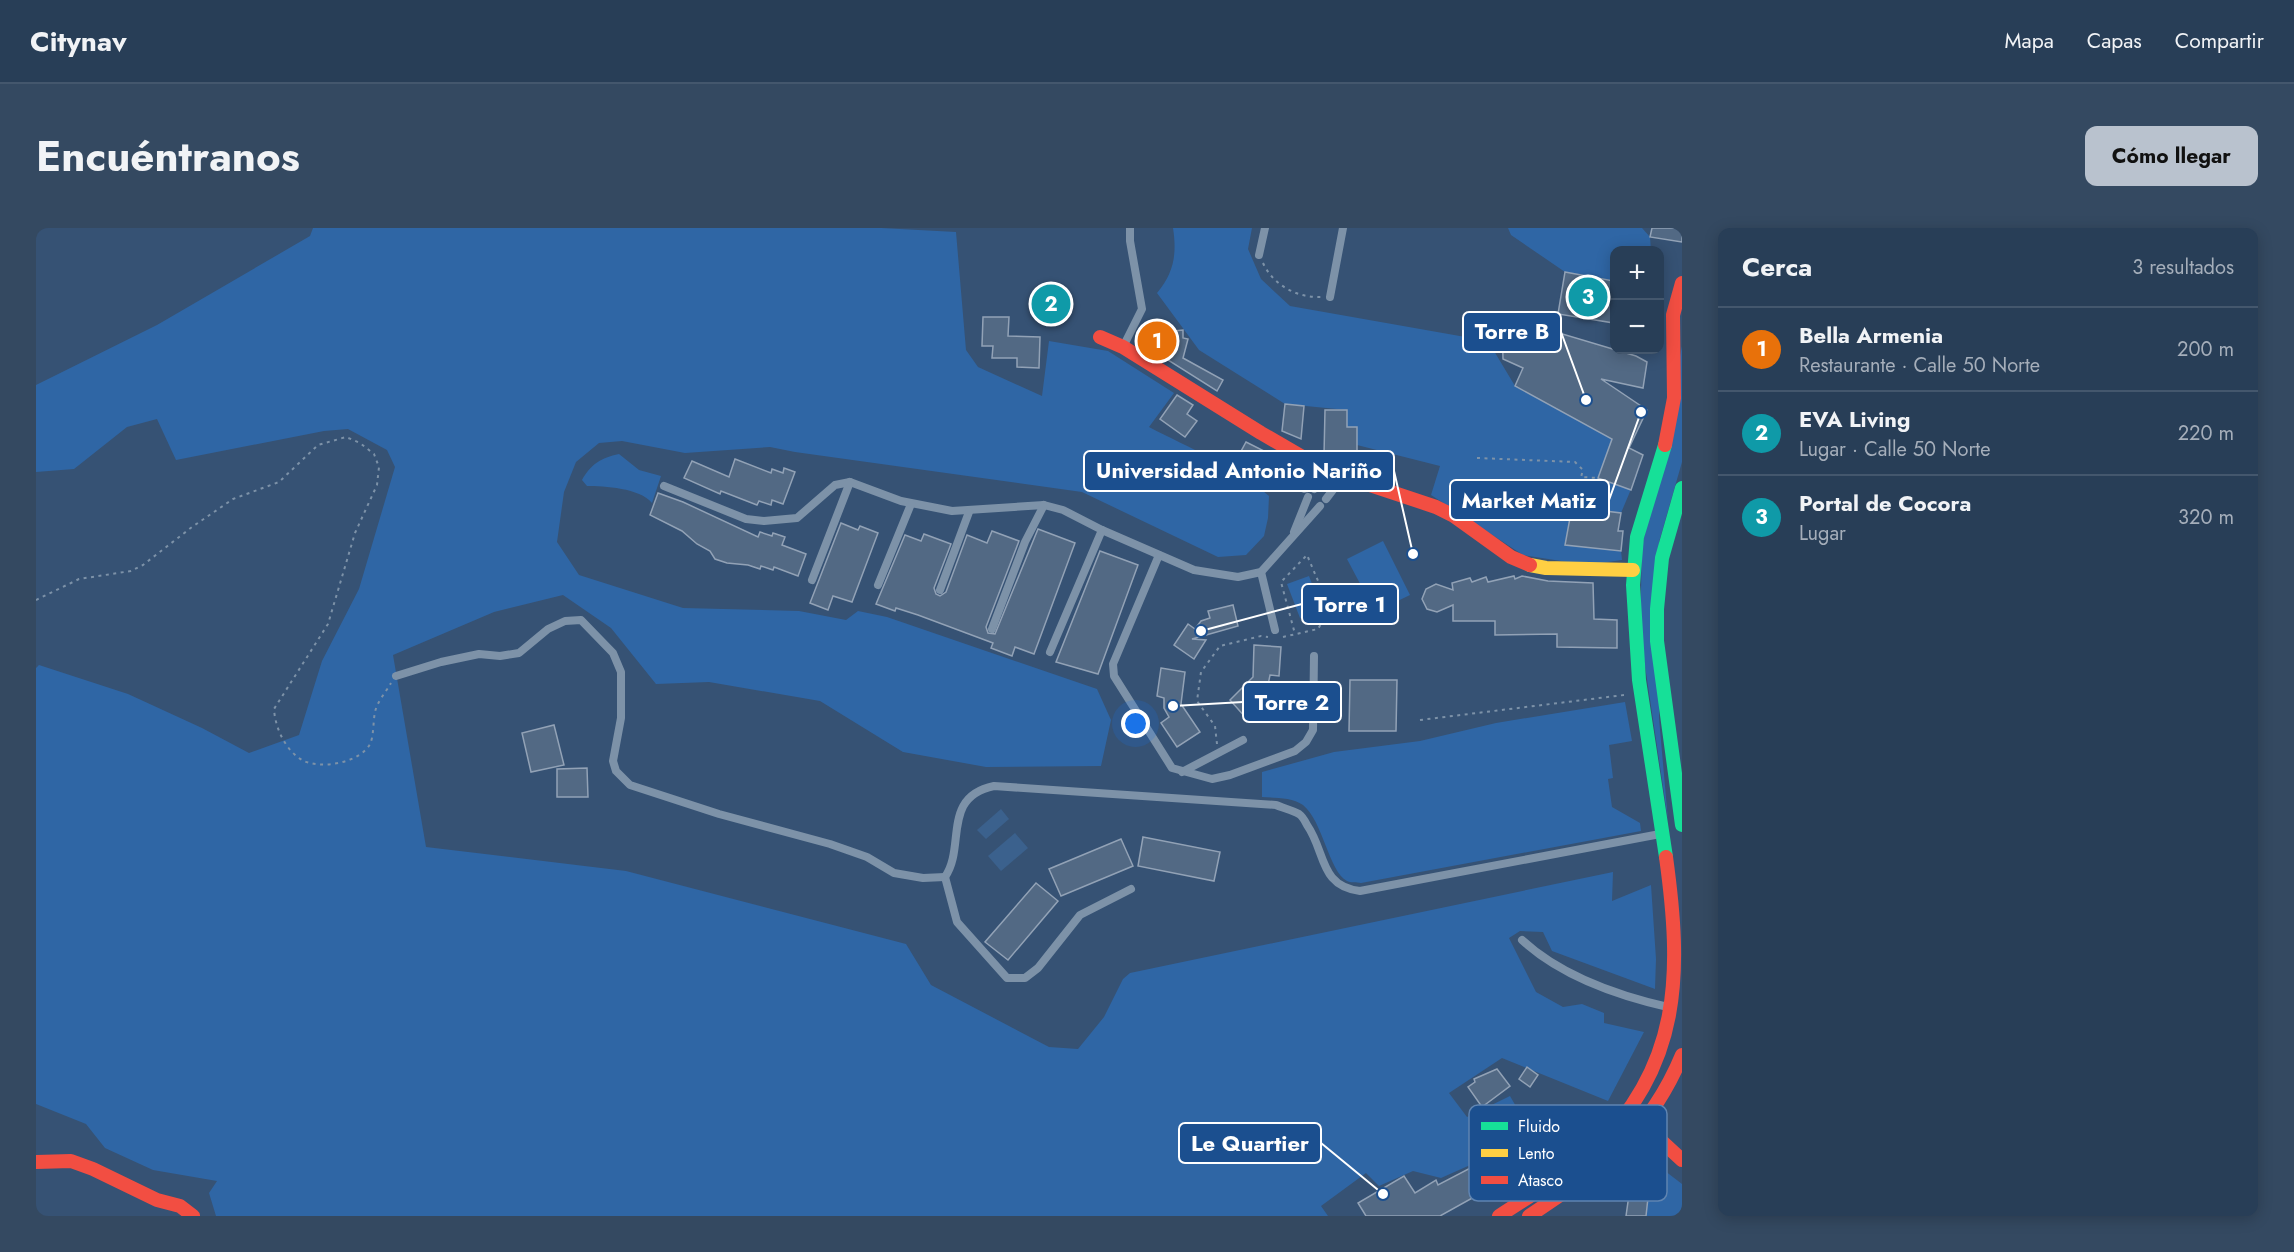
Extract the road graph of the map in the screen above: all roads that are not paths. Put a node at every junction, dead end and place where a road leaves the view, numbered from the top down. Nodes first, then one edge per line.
1 (1130, 228) edge
2 (1265, 228) edge
3 (1344, 228) edge
4 (1259, 255) road end
5 (1682, 283) edge
6 (1330, 297) road end
7 (1682, 302) edge
8 (1100, 337) dead end
9 (1123, 346) junction
10 (1673, 374) junction
11 (1325, 470) junction
12 (1342, 477) junction
13 (850, 482) junction
14 (664, 486) dead end
15 (1682, 488) edge
16 (1314, 489) dead end
17 (1308, 497) dead end
18 (1326, 499) dead end
19 (911, 504) junction
20 (1044, 505) junction
21 (1320, 506) dead end
22 (969, 512) junction
23 (1102, 530) junction
24 (1294, 534) junction
25 (1159, 555) junction
26 (1633, 570) junction
27 (1261, 572) junction
28 (812, 580) dead end
29 (878, 585) dead end
30 (940, 590) dead end
31 (992, 628) dead end
32 (1275, 630) dead end
33 (1050, 652) dead end
34 (1314, 656) dead end
35 (396, 676) road end
36 (1243, 740) dead end
37 (1182, 772) junction
38 (1682, 825) edge
39 (1682, 831) edge
40 (1663, 834) junction
41 (945, 877) junction
42 (1131, 890) dead end
43 (1521, 940) dead end
44 (1673, 1008) junction
45 (1682, 1055) edge
46 (1633, 1105) edge
47 (1658, 1105) edge
48 (1667, 1146) edge
49 (1682, 1160) edge
50 (36, 1162) edge
51 (1520, 1201) edge
52 (1552, 1201) edge
53 (193, 1216) edge
54 (1498, 1216) edge
55 (1529, 1216) edge

1 - 9 lane
2 - 4 lane
3 - 6 lane
5 - 10 main road
7 - 10 main road
8 - 9 main road
9 - 11 main road
10 - 26 main road
11 - 12 main road
11 - 16 lane
12 - 18 lane
12 - 26 main road
13 - 14 lane
13 - 19 lane
13 - 28 lane
15 - 38 main road
17 - 24 lane
19 - 22 lane
19 - 29 lane
20 - 22 lane
20 - 23 lane
20 - 31 lane
21 - 24 lane
22 - 30 lane
23 - 25 lane
23 - 33 lane
24 - 27 lane
25 - 27 lane
25 - 37 lane
26 - 40 main road
27 - 32 lane
34 - 37 lane
35 - 41 lane
36 - 37 lane
39 - 40 lane
40 - 41 lane
40 - 44 main road
41 - 42 lane
43 - 44 lane
44 - 46 main road
45 - 47 main road
48 - 49 main road
50 - 53 main road
51 - 54 main road
52 - 55 main road

